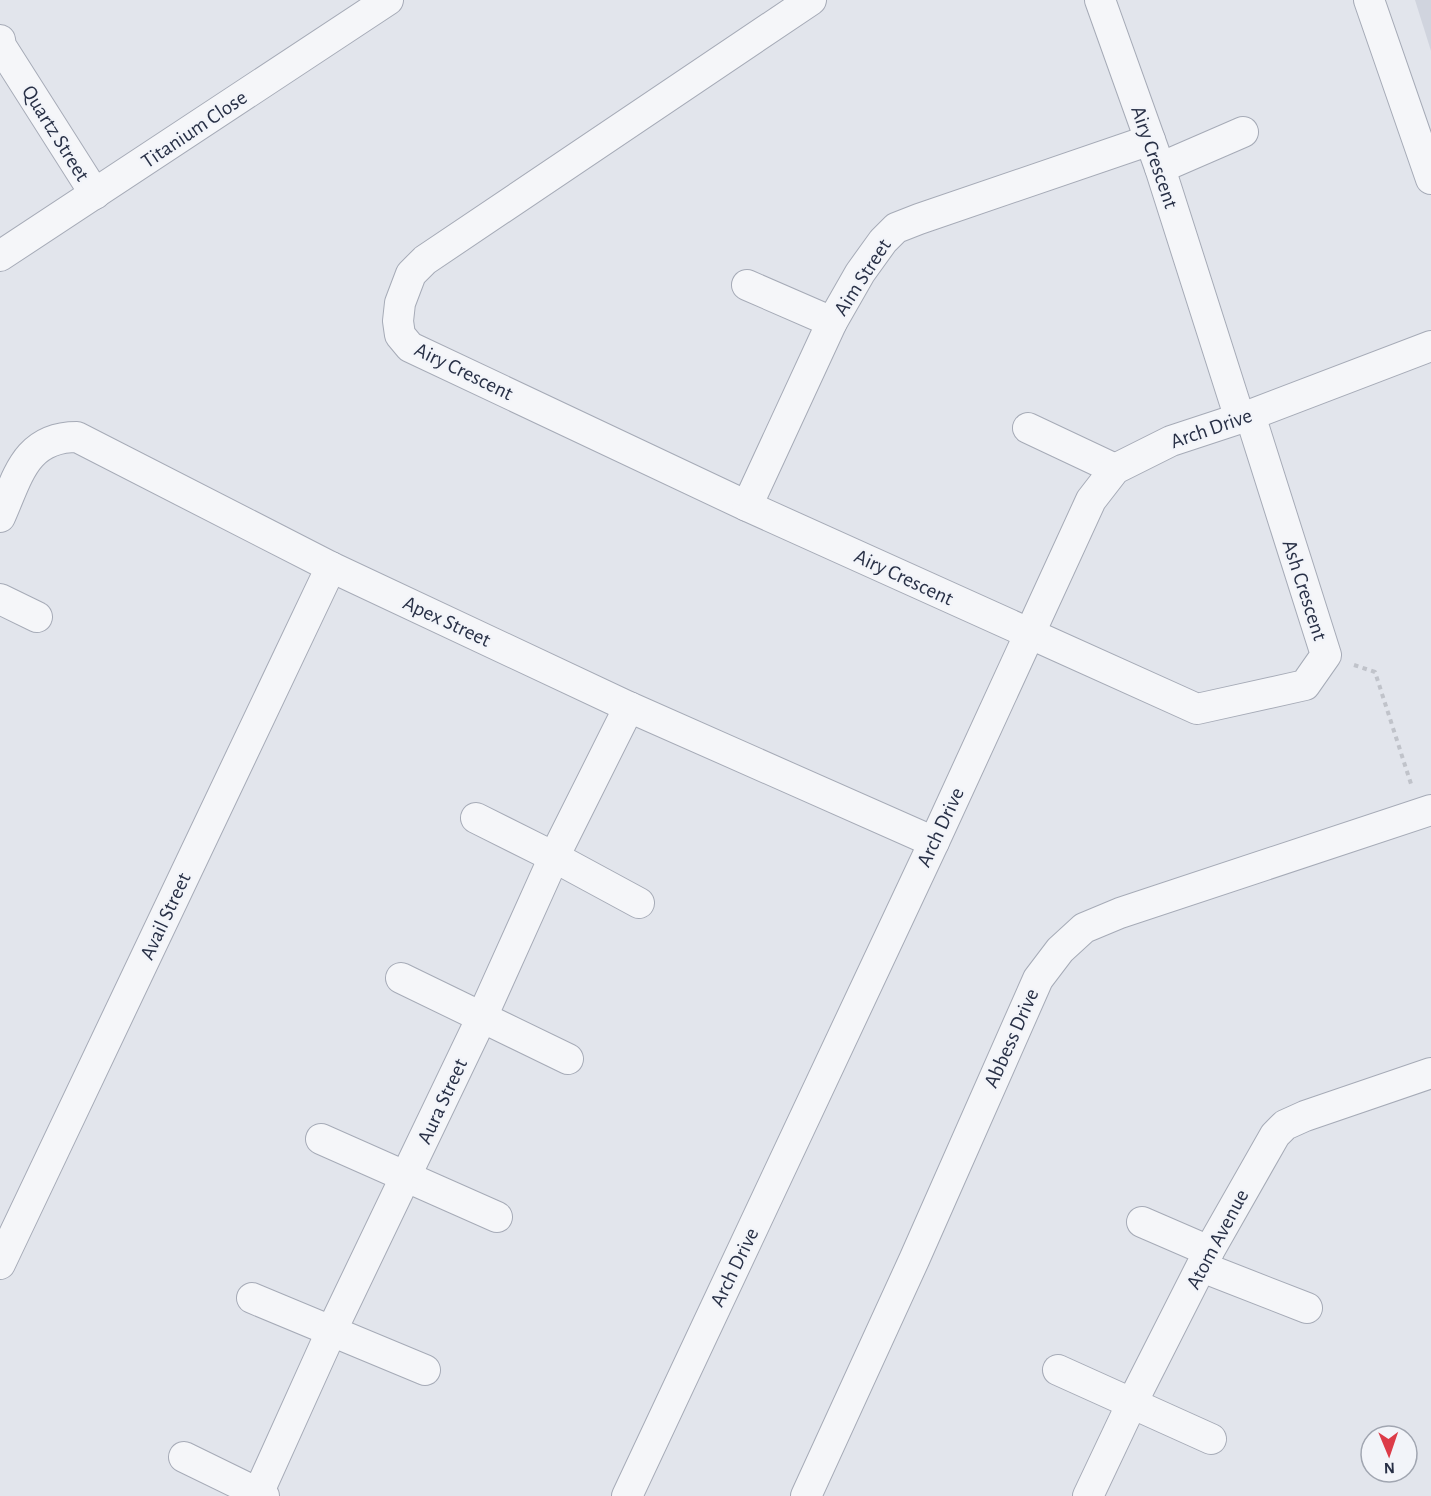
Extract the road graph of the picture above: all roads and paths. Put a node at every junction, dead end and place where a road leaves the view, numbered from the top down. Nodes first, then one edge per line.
1 (388, 0) edge
2 (811, 0) edge
3 (1100, 0) edge
4 (1369, 0) edge
5 (0, 40) edge
6 (1243, 132) dead end
7 (1150, 140) junction
8 (1160, 168) junction
9 (1431, 179) edge
10 (95, 194) junction
11 (0, 256) edge
12 (747, 285) dead end
13 (832, 322) junction
14 (1431, 346) edge
15 (1245, 417) junction
16 (1028, 428) dead end
17 (1114, 469) junction
18 (747, 506) junction
19 (0, 517) edge
20 (331, 567) junction
21 (0, 599) edge
22 (37, 617) dead end
23 (1028, 634) junction
24 (1326, 655) junction
25 (629, 707) junction
26 (1426, 811) edge
27 (476, 818) dead end
28 (934, 842) junction
29 (554, 857) junction
30 (639, 903) dead end
31 (401, 978) dead end
32 (482, 1017) junction
33 (568, 1059) dead end
34 (1431, 1073) edge
35 (321, 1139) dead end
36 (406, 1177) junction
37 (497, 1217) dead end
38 (1142, 1222) dead end
39 (1205, 1259) junction
40 (0, 1264) edge
41 (252, 1298) dead end
42 (1307, 1308) dead end
43 (331, 1332) junction
44 (425, 1370) dead end
45 (1058, 1370) dead end
46 (1131, 1403) junction
47 (1210, 1439) dead end
48 (184, 1457) dead end
49 (260, 1495) edge
50 (627, 1496) edge
51 (806, 1496) edge
52 (1088, 1496) edge

1 - 10 street, Titanium Close
2 - 18 street, Airy Crescent
3 - 7 street, Airy Crescent
4 - 9 street
5 - 10 street, Quartz Street
6 - 8 street
7 - 8 street, Airy Crescent
7 - 13 street, Aim Street
8 - 15 street, Airy Crescent
10 - 11 street, Titanium Close
12 - 13 street
13 - 18 street, Aim Street
14 - 15 street, Arch Drive
15 - 17 street, Arch Drive
15 - 24 street, Ash Crescent
16 - 17 street
17 - 23 street, Arch Drive
18 - 23 street, Airy Crescent
19 - 20 street, Apex Street
20 - 25 street, Apex Street
20 - 40 street, Avail Street
21 - 22 street
23 - 24 street, Ash Crescent
23 - 28 street, Arch Drive
24 - 26 path
25 - 28 street, Apex Street
25 - 29 street, Aura Street
26 - 51 street, Abbess Drive
27 - 29 street
28 - 50 street, Arch Drive
29 - 30 street
29 - 32 street, Aura Street
31 - 32 street
32 - 33 street
32 - 36 street, Aura Street
34 - 39 street, Atom Avenue
35 - 36 street
36 - 37 street
36 - 43 street, Aura Street
38 - 39 street
39 - 42 street
39 - 46 street, Atom Avenue
41 - 43 street
43 - 44 street
43 - 49 street, Aura Street
45 - 46 street
46 - 47 street
46 - 52 street, Atom Avenue
48 - 49 street

